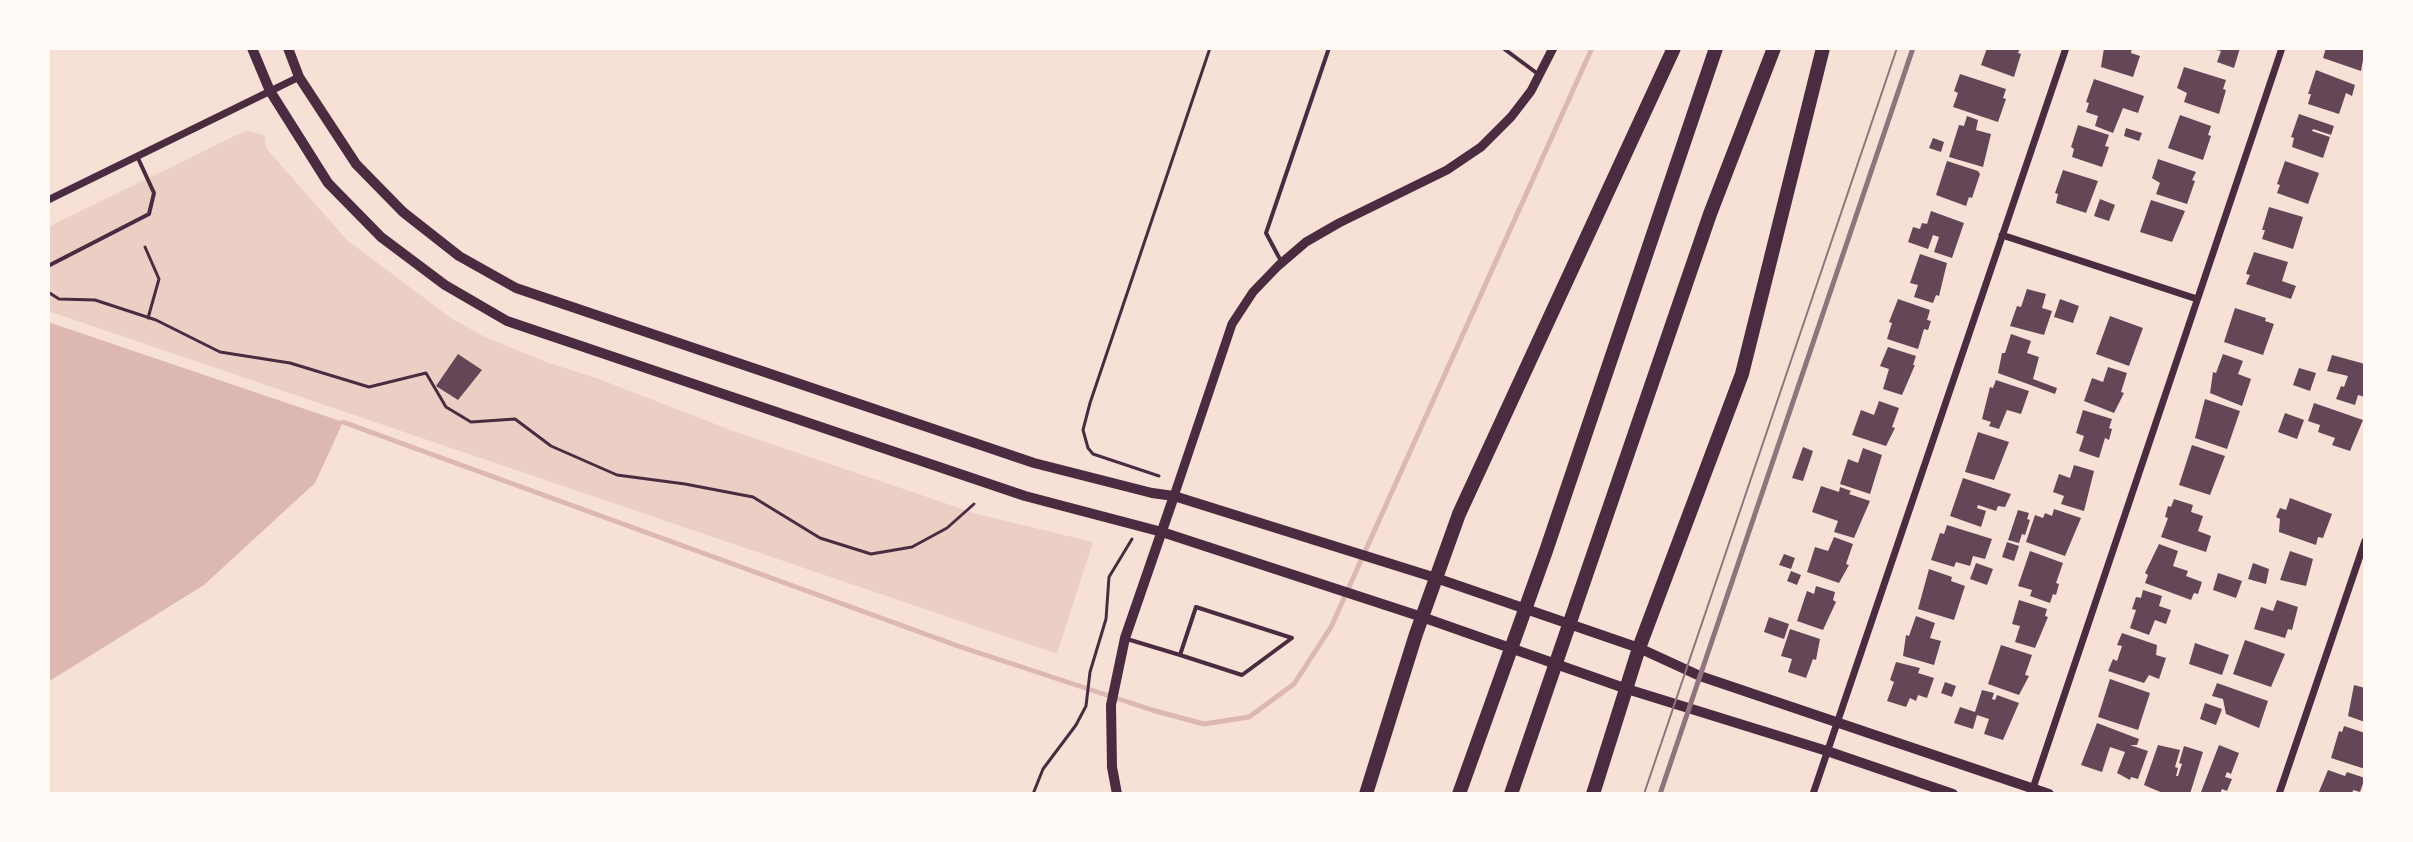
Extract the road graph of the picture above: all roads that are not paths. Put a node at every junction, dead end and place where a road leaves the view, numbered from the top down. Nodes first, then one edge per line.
1 (252, 48) edge
2 (288, 48) edge
3 (1329, 48) edge
4 (1503, 48) edge
5 (1553, 48) edge
6 (1674, 48) edge
7 (1716, 48) edge
8 (1774, 48) edge
9 (1823, 48) edge
10 (2066, 48) edge
11 (2282, 48) edge
12 (1539, 76) junction
13 (299, 77) junction
14 (270, 91) junction
15 (137, 156) junction
16 (48, 200) edge
17 (2002, 235) junction
18 (1282, 263) junction
19 (48, 266) edge
20 (2197, 299) junction
21 (1174, 496) junction
22 (1162, 532) junction
23 (2365, 541) edge
24 (1436, 578) junction
25 (1422, 617) junction
26 (1125, 638) junction
27 (1639, 648) junction
28 (1180, 655) junction
29 (1627, 689) junction
30 (1837, 722) junction
31 (1827, 751) junction
32 (2033, 788) junction
33 (1116, 794) edge
34 (1366, 794) edge
35 (1459, 794) edge
36 (1511, 794) edge
37 (1593, 794) edge
38 (1813, 794) edge
39 (1953, 794) edge
40 (2049, 794) edge
41 (2279, 794) edge

1 - 14 main road
2 - 13 main road
3 - 18 lane
4 - 12 lane
5 - 12 street
6 - 24 highway
7 - 35 highway
8 - 36 highway
9 - 27 highway
10 - 17 street
11 - 20 street
12 - 18 street
13 - 14 street
13 - 21 main road
14 - 15 street
14 - 22 main road
15 - 16 street
15 - 19 lane
17 - 20 street
17 - 30 street
18 - 21 street
20 - 32 street
21 - 22 main road
21 - 24 main road
22 - 25 main road
22 - 26 main road
23 - 41 street
24 - 25 highway
24 - 27 main road
25 - 29 main road
25 - 34 highway
26 - 28 lane
26 - 33 main road
27 - 29 highway
27 - 30 main road
28 - 28 lane
29 - 31 main road
29 - 37 highway
30 - 31 street
30 - 32 main road
31 - 38 street
31 - 39 main road
32 - 40 main road

